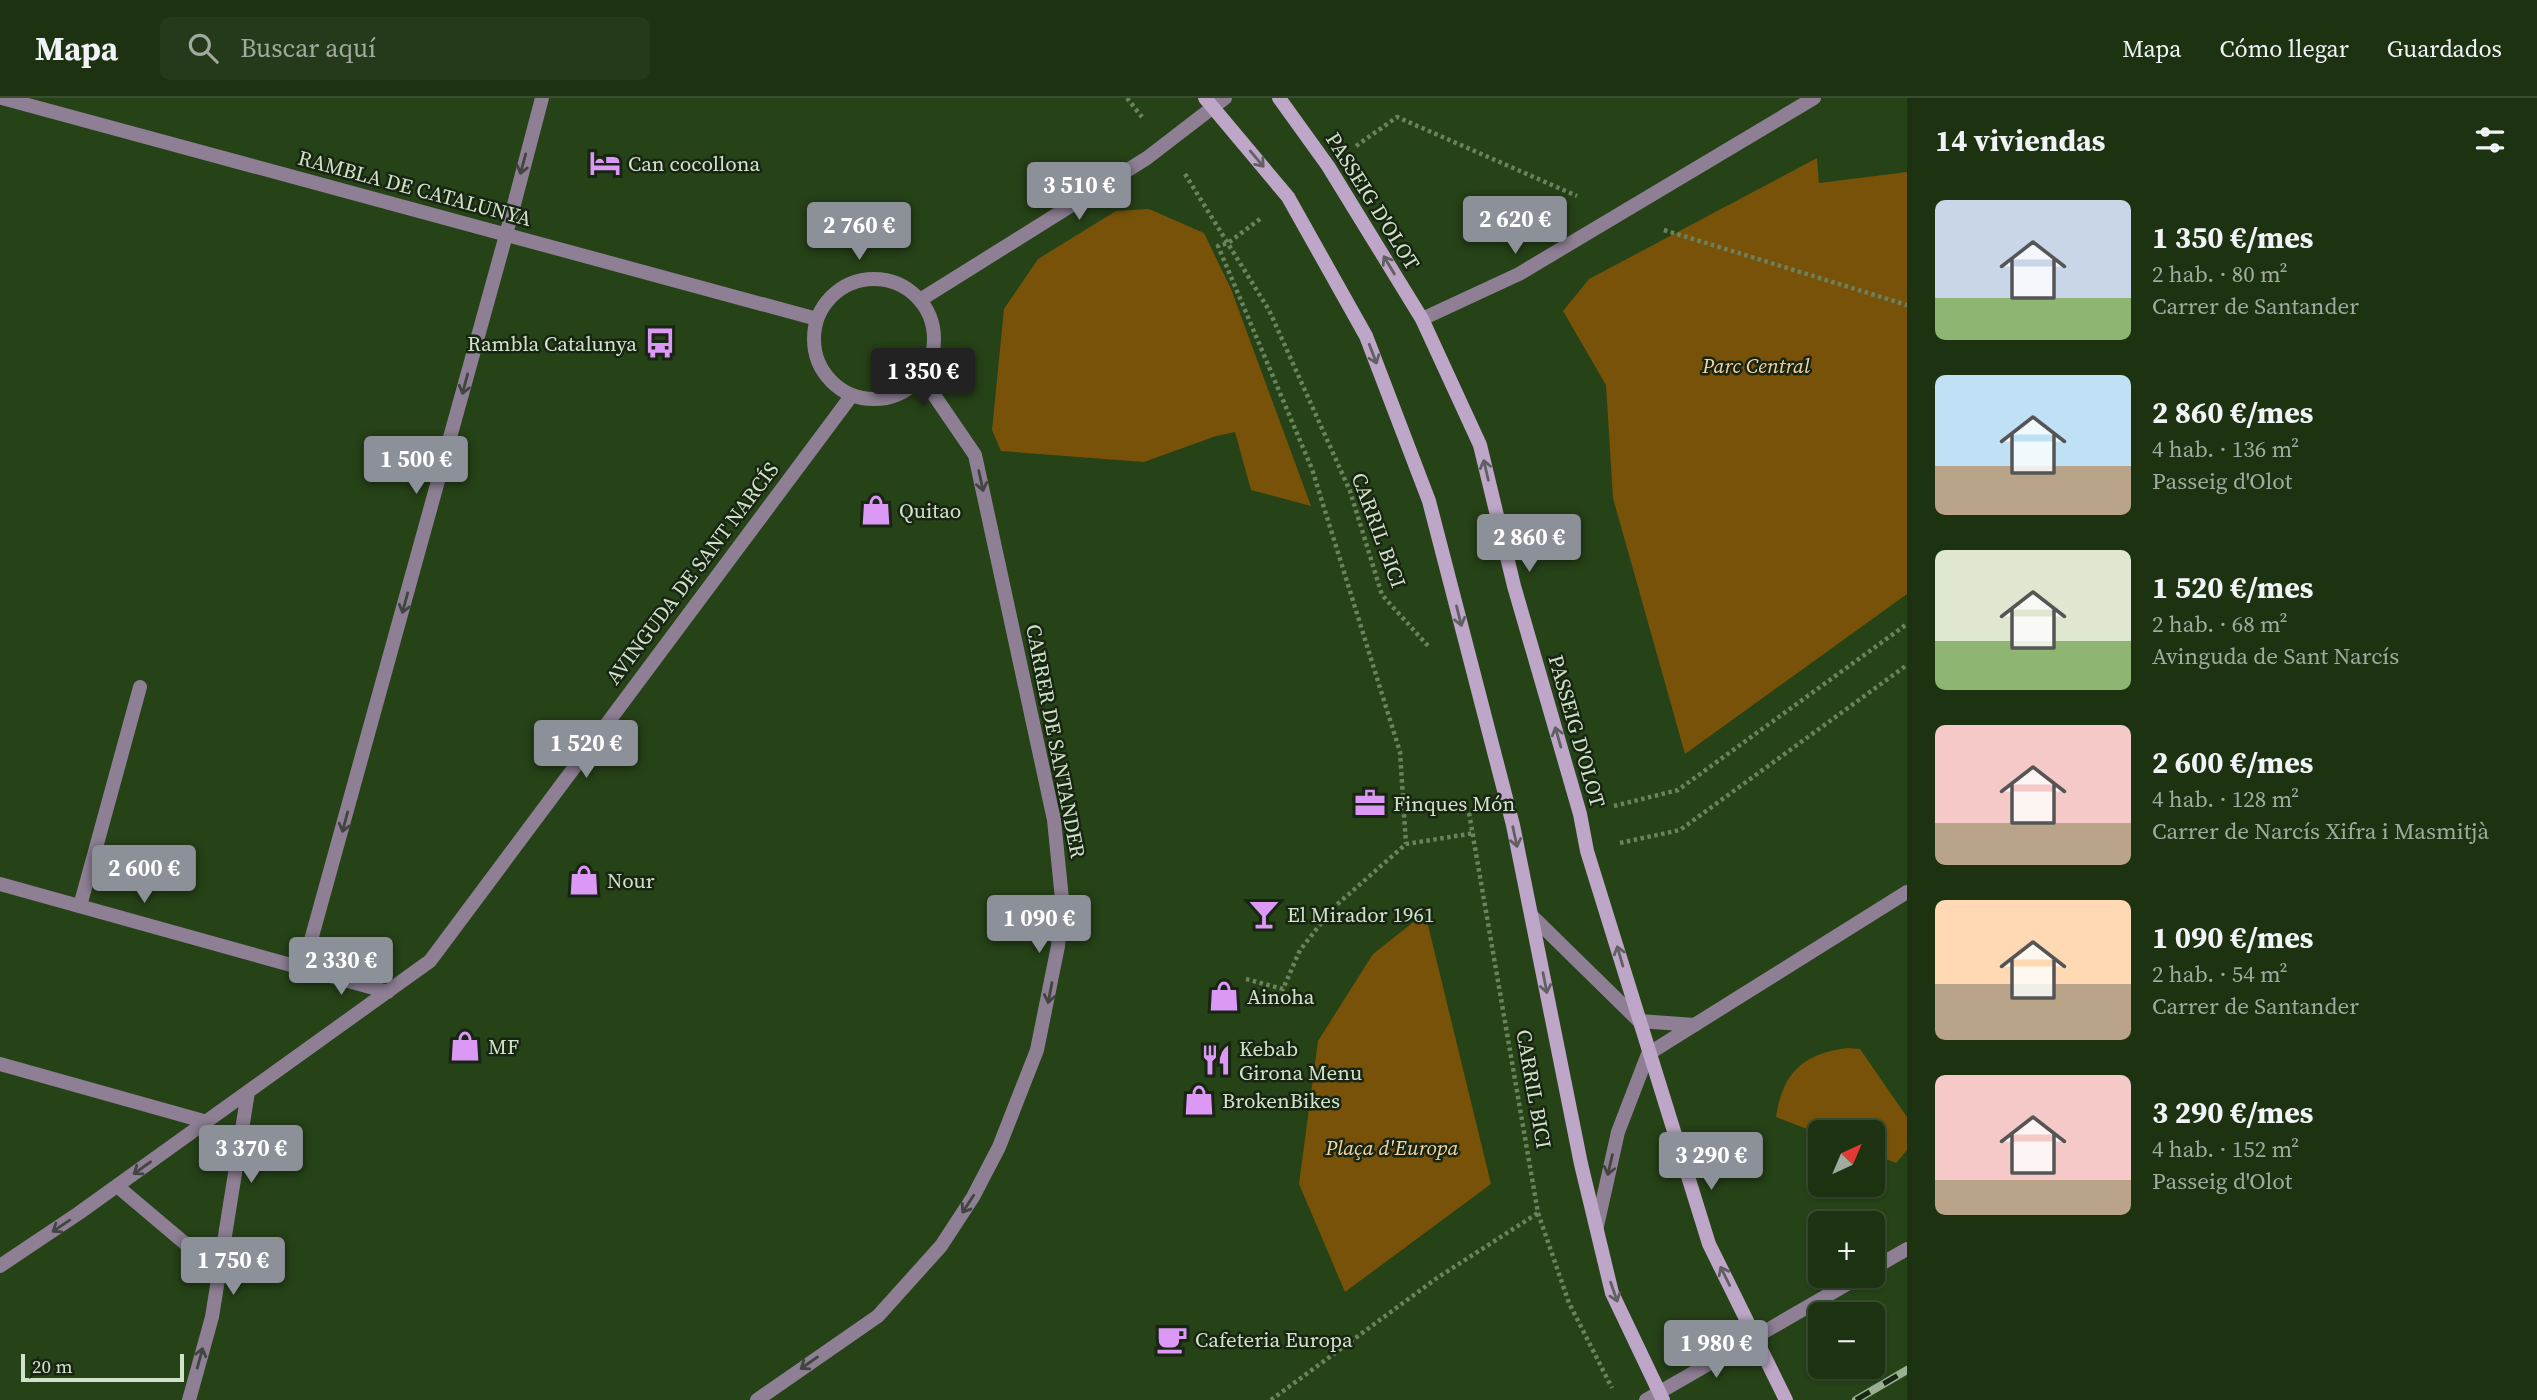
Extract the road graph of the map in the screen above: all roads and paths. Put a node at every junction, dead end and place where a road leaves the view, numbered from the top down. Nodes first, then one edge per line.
1 (2, 98) edge
2 (542, 98) edge
3 (1127, 98) edge
4 (1279, 98) edge
5 (1814, 98) edge
6 (1214, 101) edge
7 (1164, 146) junction
8 (506, 235) junction
9 (1228, 243) junction
10 (920, 300) junction
11 (817, 319) junction
12 (1422, 319) junction
13 (921, 376) junction
14 (852, 395) junction
15 (1433, 652) dead end
16 (1907, 665) edge
17 (139, 687) dead end
18 (1468, 807) dead end
19 (1406, 845) dead end
20 (1587, 851) junction
21 (0, 884) edge
22 (1907, 892) edge
23 (80, 906) junction
24 (1531, 916) junction
25 (303, 969) junction
26 (1246, 979) dead end
27 (1283, 989) dead end
28 (387, 992) junction
29 (1639, 1021) junction
30 (1695, 1025) junction
31 (1648, 1054) junction
32 (0, 1064) edge
33 (248, 1092) junction
34 (207, 1122) junction
35 (117, 1186) junction
36 (1538, 1213) junction
37 (1597, 1226) junction
38 (1907, 1249) edge
39 (1885, 1262) edge
40 (1, 1264) edge
41 (219, 1272) junction
42 (1840, 1288) edge
43 (1755, 1337) junction
44 (1656, 1398) edge
45 (189, 1400) edge
46 (757, 1400) edge
47 (1270, 1400) edge
48 (1618, 1400) edge
49 (1786, 1400) edge

1 - 8 street, RAMBLA DE CATALUNYA
2 -> 8 street
3 - 7 path, CARRIL BICI
12 -> 4 main road, PASSEIG D'OLOT
5 - 12 street
6 - 7 street
6 -> 24 main road
7 - 9 path, CARRIL BICI
7 - 10 street
8 - 11 street, RAMBLA DE CATALUNYA
8 -> 25 street
9 - 15 path, CARRIL BICI
9 - 19 path
10 - 11 street
10 - 13 street
11 - 14 street
20 -> 12 main road, PASSEIG D'OLOT
13 - 14 street
13 -> 46 street, CARRER DE SANTANDER
14 - 28 street, AVINGUDA DE SANT NARCÍS
16 - 20 path
17 - 23 street
18 - 36 path, CARRIL BICI
29 -> 20 main road, PASSEIG D'OLOT
21 - 23 street
22 - 30 street
23 - 25 street
24 - 29 street
24 -> 37 main road
25 - 28 street
26 - 27 path
28 - 33 street, AVINGUDA DE SANT NARCÍS
29 - 30 street
29 - 31 main road, PASSEIG D'OLOT
30 - 31 street
31 -> 37 street
43 -> 31 main road, PASSEIG D'OLOT
32 - 34 street
33 - 34 street, AVINGUDA DE SANT NARCÍS
33 - 41 street
34 -> 35 street, AVINGUDA DE SANT NARCÍS
35 -> 40 street, AVINGUDA DE SANT NARCÍS
35 - 41 street
36 - 47 path
36 - 48 path, CARRIL BICI
37 -> 44 main road
38 - 39 street
45 -> 41 street
42 - 43 street
43 - 44 street
43 - 49 main road, PASSEIG D'OLOT

